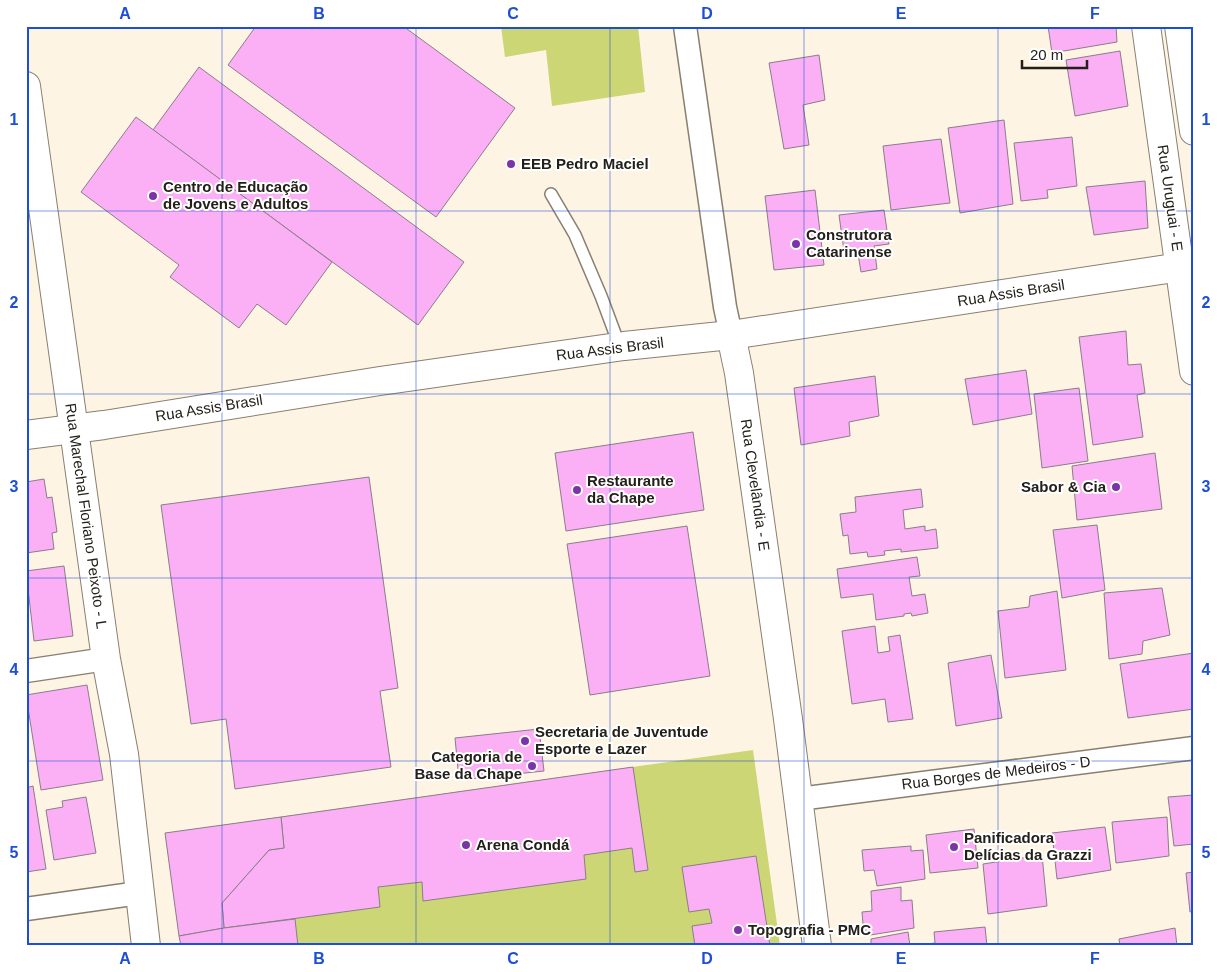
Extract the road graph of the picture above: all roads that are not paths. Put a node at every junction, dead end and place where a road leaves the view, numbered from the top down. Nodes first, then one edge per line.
1 (685, 26) edge
2 (1146, 26) edge
3 (1180, 26) edge
4 (26, 86) edge
5 (1194, 131) edge
6 (551, 194) dead end
7 (34, 206) edge
8 (1186, 266) edge
9 (731, 335) junction
10 (620, 347) junction
11 (1194, 370) edge
12 (74, 428) junction
13 (26, 435) edge
14 (106, 659) junction
15 (26, 671) edge
16 (1194, 748) edge
17 (799, 799) junction
18 (139, 893) junction
19 (26, 909) edge
20 (146, 946) edge
21 (817, 946) edge

1 - 9 street, Rua Clevelândia - E
2 - 8 street, Rua Uruguai - E
3 - 5 street
4 - 7 street, Rua Marechal Floriano Peixoto - L
6 - 10 lane
7 - 12 street, Rua Marechal Floriano Peixoto - L
8 - 9 street, Rua Assis Brasil
8 - 11 street, Rua Uruguai - E
9 - 10 street, Rua Assis Brasil
9 - 17 street, Rua Clevelândia - E
10 - 12 street, Rua Assis Brasil
12 - 13 street, Rua Assis Brasil
12 - 14 street, Rua Marechal Floriano Peixoto - L
14 - 15 street
14 - 18 street, Rua Marechal Floriano Peixoto - L
16 - 17 street, Rua Borges de Medeiros - D
17 - 21 street, Rua Clevelândia - E
18 - 19 street
18 - 20 street, Rua Marechal Floriano Peixoto - L

